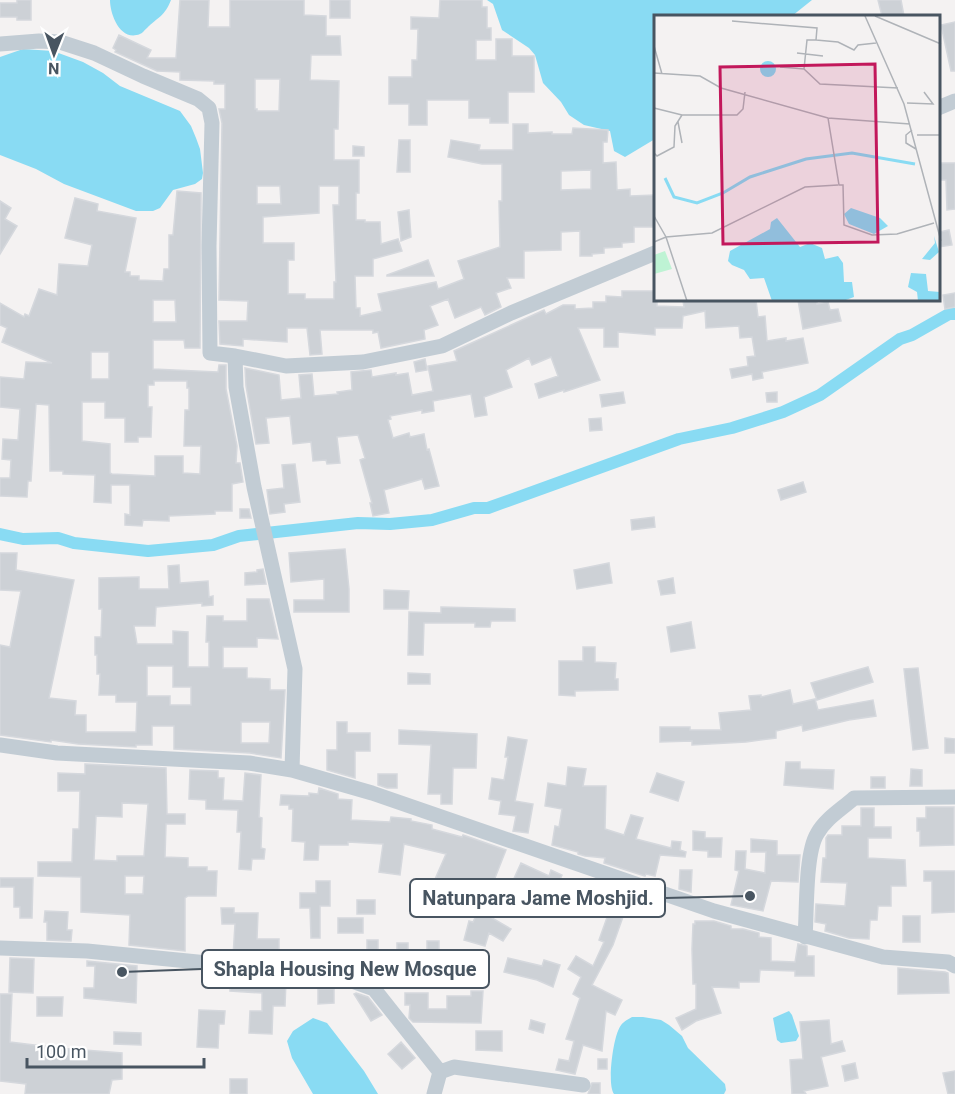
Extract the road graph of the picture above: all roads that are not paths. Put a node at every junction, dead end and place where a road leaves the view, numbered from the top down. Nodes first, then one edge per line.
1 (0, 44) edge
2 (955, 101) edge
3 (940, 108) edge
4 (654, 253) edge
5 (235, 356) junction
6 (0, 745) edge
7 (292, 770) junction
8 (955, 796) edge
9 (805, 937) junction
10 (0, 948) edge
11 (955, 966) edge
12 (440, 1072) junction
13 (583, 1085) dead end
14 (434, 1094) edge

1 - 5 street
2 - 3 street
4 - 5 street
5 - 7 street
6 - 7 street
7 - 9 street
8 - 9 street
9 - 11 street
10 - 12 street
12 - 13 street
12 - 14 street

